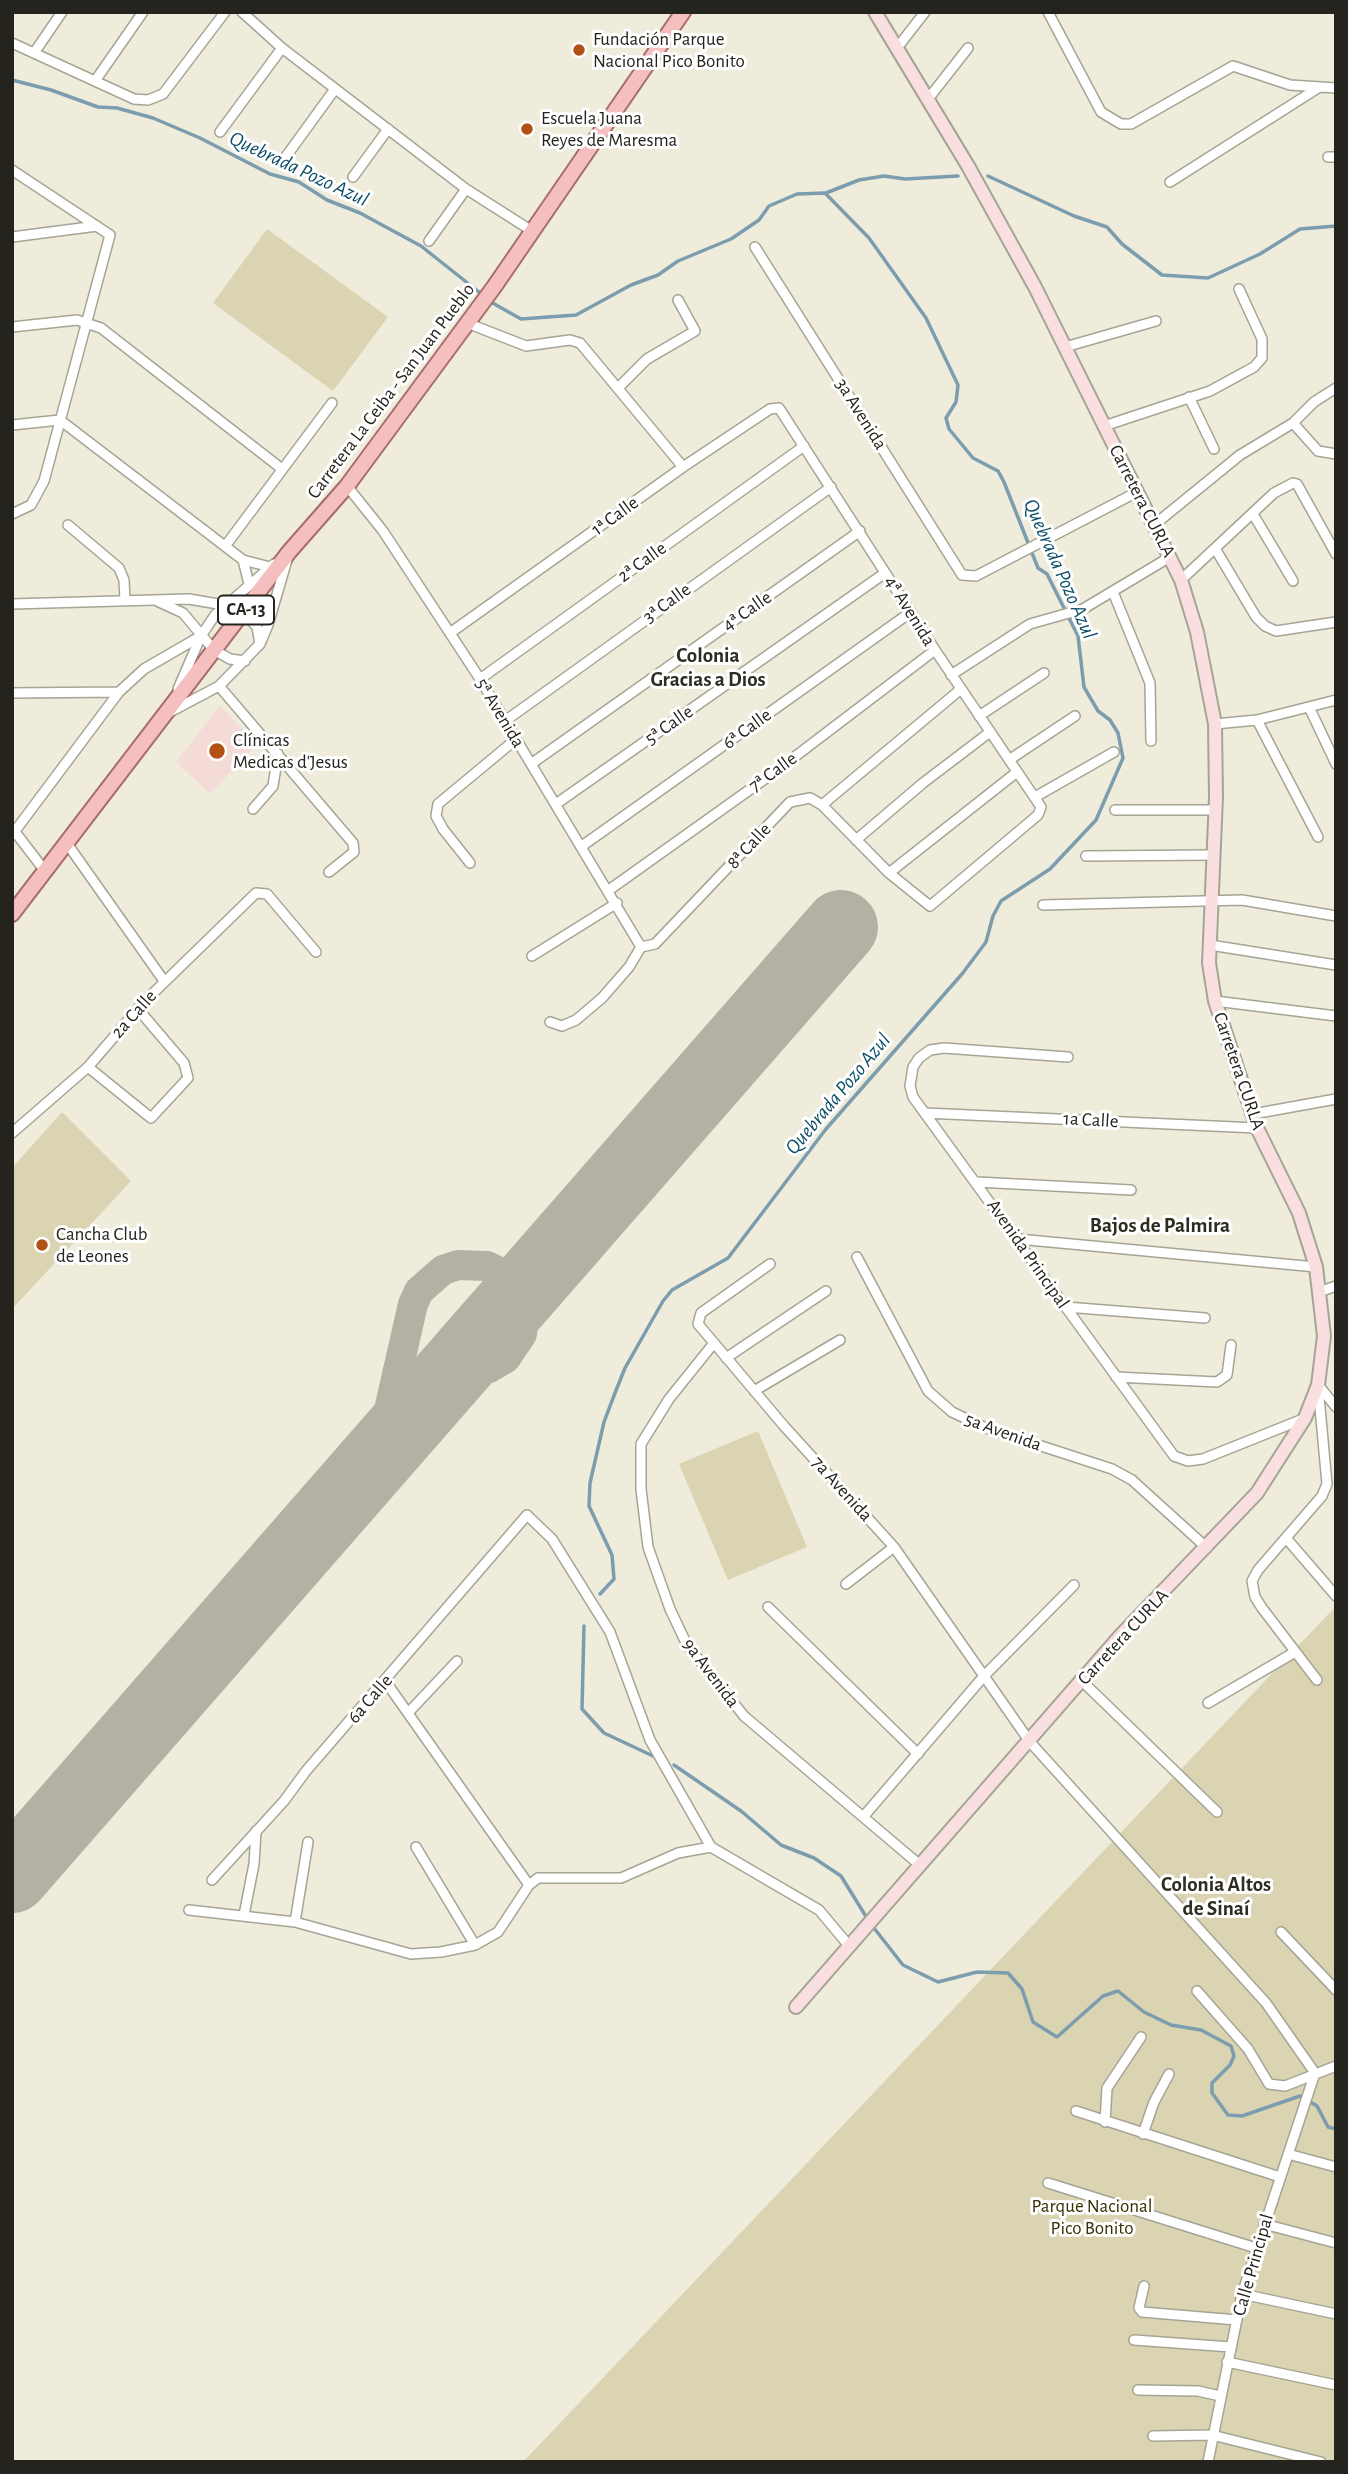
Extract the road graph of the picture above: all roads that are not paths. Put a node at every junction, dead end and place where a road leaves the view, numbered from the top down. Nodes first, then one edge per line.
1 (62, 12) edge
2 (143, 12) edge
3 (225, 12) edge
4 (242, 12) edge
5 (683, 12) edge
6 (874, 12) edge
7 (925, 12) edge
8 (1048, 12) edge
9 (12, 43) edge
10 (282, 48) junction
11 (897, 48) junction
12 (968, 48) dead end
13 (34, 53) junction
14 (95, 80) junction
15 (1318, 88) junction
16 (1336, 88) edge
17 (335, 89) junction
18 (928, 99) junction
19 (387, 129) junction
20 (220, 132) dead end
21 (282, 162) dead end
22 (14, 173) edge
23 (353, 177) dead end
24 (1170, 182) dead end
25 (466, 189) junction
26 (97, 226) junction
27 (532, 231) junction
28 (12, 237) edge
29 (429, 241) dead end
30 (755, 247) dead end
31 (1240, 289) dead end
32 (678, 300) dead end
33 (1156, 321) dead end
34 (88, 323) junction
35 (467, 323) junction
36 (12, 327) edge
37 (1065, 347) junction
38 (618, 388) junction
39 (1336, 388) edge
40 (1189, 397) junction
41 (332, 403) dead end
42 (783, 411) joint
43 (60, 420) junction
44 (1293, 423) junction
45 (12, 425) edge
46 (1104, 426) junction
47 (804, 446) junction
48 (1214, 449) dead end
49 (1336, 454) edge
50 (683, 467) junction
51 (282, 469) junction
52 (348, 486) junction
53 (831, 487) junction
54 (1137, 492) junction
55 (12, 514) edge
56 (1253, 514) junction
57 (68, 524) dead end
58 (1154, 525) junction
59 (860, 531) junction
60 (226, 545) junction
61 (1216, 550) junction
62 (289, 552) junction
63 (1336, 554) edge
64 (1170, 557) junction
65 (243, 560) junction
66 (270, 567) junction
67 (885, 573) junction
68 (1181, 580) junction
69 (1293, 581) dead end
70 (249, 584) junction
71 (1113, 592) junction
72 (154, 600) junction
73 (125, 601) junction
74 (12, 604) edge
75 (224, 605) junction
76 (911, 611) junction
77 (244, 613) junction
78 (1336, 622) edge
79 (450, 633) junction
80 (201, 636) junction
81 (260, 643) junction
82 (214, 650) junction
83 (935, 650) junction
84 (244, 661) junction
85 (1044, 673) dead end
86 (951, 675) junction
87 (480, 679) junction
88 (219, 686) junction
89 (961, 690) junction
90 (119, 692) junction
91 (12, 693) edge
92 (1336, 700) edge
93 (1309, 707) junction
94 (168, 713) junction
95 (979, 716) junction
96 (1075, 716) dead end
97 (1257, 720) junction
98 (505, 721) junction
99 (1215, 724) junction
100 (990, 732) junction
101 (515, 740) junction
102 (1152, 741) dead end
103 (1114, 752) dead end
104 (278, 754) junction
105 (1009, 760) junction
106 (531, 764) junction
107 (1336, 764) edge
108 (1017, 772) junction
109 (1035, 797) junction
110 (556, 804) junction
111 (822, 805) junction
112 (253, 809) dead end
113 (1115, 810) dead end
114 (1216, 810) junction
115 (13, 831) edge
116 (1318, 837) dead end
117 (856, 840) junction
118 (66, 842) junction
119 (582, 846) junction
120 (1214, 855) junction
121 (1086, 856) dead end
122 (470, 863) dead end
123 (45, 871) junction
124 (329, 872) dead end
125 (889, 873) junction
126 (609, 890) junction
127 (1213, 899) junction
128 (617, 903) junction
129 (1043, 905) dead end
130 (12, 914) edge
131 (1336, 916) edge
132 (1210, 945) junction
133 (641, 947) junction
134 (316, 952) dead end
135 (532, 956) dead end
136 (1336, 965) edge
137 (164, 981) junction
138 (1215, 1001) junction
139 (138, 1009) junction
140 (1336, 1016) edge
141 (550, 1022) dead end
142 (1068, 1057) dead end
143 (88, 1067) junction
144 (1336, 1099) edge
145 (925, 1113) junction
146 (1253, 1114) junction
147 (1257, 1128) junction
148 (12, 1132) edge
149 (976, 1182) junction
150 (1130, 1190) dead end
151 (1018, 1239) junction
152 (857, 1257) dead end
153 (770, 1264) dead end
154 (1316, 1267) junction
155 (1336, 1286) edge
156 (826, 1291) dead end
157 (1319, 1292) junction
158 (1066, 1307) junction
159 (1205, 1318) dead end
160 (840, 1339) dead end
161 (714, 1343) junction
162 (1231, 1345) dead end
163 (726, 1358) junction
164 (1116, 1377) junction
165 (1318, 1385) junction
166 (754, 1391) junction
167 (1336, 1407) edge
168 (1305, 1418) junction
169 (1327, 1484) junction
170 (1336, 1494) edge
171 (1286, 1538) junction
172 (894, 1547) junction
173 (1207, 1548) junction
174 (846, 1584) dead end
175 (1074, 1585) dead end
176 (1336, 1596) edge
177 (768, 1607) dead end
178 (1295, 1652) junction
179 (457, 1661) dead end
180 (984, 1676) junction
181 (1317, 1679) dead end
182 (1082, 1681) junction
183 (386, 1682) junction
184 (1208, 1703) dead end
185 (408, 1713) junction
186 (1030, 1742) junction
187 (918, 1754) junction
188 (1217, 1812) dead end
189 (864, 1816) junction
190 (256, 1831) junction
191 (308, 1842) dead end
192 (416, 1847) dead end
193 (711, 1847) junction
194 (921, 1866) junction
195 (212, 1880) dead end
196 (529, 1885) junction
197 (189, 1910) dead end
198 (244, 1916) junction
199 (295, 1922) junction
200 (1281, 1932) dead end
201 (475, 1945) junction
202 (850, 1947) junction
203 (1336, 1990) edge
204 (1197, 1991) dead end
205 (796, 2007) dead end
206 (1140, 2038) dead end
207 (1336, 2066) edge
208 (1315, 2073) junction
209 (1169, 2074) dead end
210 (1076, 2112) dead end
211 (1105, 2122) junction
212 (1143, 2134) junction
213 (1288, 2154) junction
214 (1336, 2167) edge
215 (1280, 2177) junction
216 (1048, 2183) dead end
217 (1264, 2224) junction
218 (1336, 2243) edge
219 (1256, 2248) junction
220 (1144, 2286) dead end
221 (1242, 2294) junction
222 (1336, 2314) edge
223 (1237, 2320) junction
224 (1135, 2340) dead end
225 (1231, 2347) junction
226 (1227, 2362) junction
227 (1336, 2385) edge
228 (1138, 2390) dead end
229 (1220, 2396) junction
230 (1212, 2435) junction
231 (1153, 2436) dead end
232 (1298, 2459) edge
233 (1209, 2462) edge
234 (1321, 2462) edge

1 - 13 street
2 - 14 street
3 - 14 street
4 - 10 street
5 - 27 main road, Carretera La Ceiba - San Juan Pueblo / CA-13
6 - 11 main road, Carretera CURLA
7 - 11 street
8 - 15 street
9 - 13 street
10 - 17 street
10 - 20 street
11 - 18 main road, Carretera CURLA
12 - 18 street
13 - 14 street
15 - 16 street
15 - 24 street
17 - 19 street
17 - 21 street
18 - 37 main road, Carretera CURLA
19 - 23 street
19 - 25 street
22 - 26 street
25 - 27 street
25 - 29 street
26 - 28 street
26 - 34 street
27 - 35 main road, Carretera La Ceiba - San Juan Pueblo / CA-13
30 - 54 street, 3a Avenida
31 - 40 street
32 - 38 street
33 - 37 street
34 - 36 street
34 - 43 street
34 - 51 street
35 - 38 street
35 - 52 main road, Carretera La Ceiba - San Juan Pueblo / CA-13
37 - 46 main road, Carretera CURLA
38 - 50 street
39 - 44 street
40 - 46 street
40 - 48 street
41 - 51 street
42 - 47 street, 4ª Avenida
42 - 50 street, 1ª Calle
43 - 45 street
43 - 55 street
43 - 60 street
44 - 49 street
44 - 58 street
46 - 54 main road, Carretera CURLA
47 - 53 street, 4ª Avenida
47 - 87 street, 2ª Calle
50 - 79 street, 1ª Calle
51 - 60 street
52 - 62 main road, Carretera La Ceiba - San Juan Pueblo / CA-13
52 - 79 street, 5ª Avenida
53 - 59 street, 4ª Avenida
53 - 98 street, 3ª Calle
54 - 58 main road, Carretera CURLA
56 - 61 street
56 - 63 street
56 - 69 street
57 - 73 street
58 - 64 main road, Carretera CURLA
59 - 67 street, 4ª Avenida
59 - 106 street, 4ª Calle
60 - 65 street
61 - 68 street
61 - 78 street
62 - 66 street
62 - 77 main road, Carretera La Ceiba - San Juan Pueblo / CA-13
62 - 81 street
64 - 68 main road, Carretera CURLA
64 - 71 street
65 - 66 street
65 - 70 street
66 - 70 street
67 - 76 street, 4ª Avenida
67 - 110 street, 5ª Calle
68 - 99 main road, Carretera CURLA
70 - 75 street
71 - 86 street
71 - 102 street
72 - 73 street
72 - 75 street
72 - 80 street
73 - 74 street
75 - 77 street
75 - 80 street
76 - 83 street, 4ª Avenida
76 - 119 street, 6ª Calle
77 - 81 street
77 - 82 main road, Carretera La Ceiba - San Juan Pueblo / CA-13
79 - 87 street, 5ª Avenida
80 - 82 street
80 - 90 street
80 - 94 street
81 - 84 street
82 - 84 street
82 - 94 main road, Carretera La Ceiba - San Juan Pueblo / CA-13
83 - 86 street, 4ª Avenida
83 - 126 street, 7ª Calle
84 - 88 street
85 - 95 street
86 - 89 street, 4ª Avenida
87 - 98 street, 5ª Avenida
88 - 94 street
88 - 104 street
89 - 95 street, 4ª Avenida
89 - 111 street
90 - 91 street
90 - 115 street
92 - 93 street
93 - 97 street
93 - 107 street
94 - 118 main road, Carretera La Ceiba - San Juan Pueblo / CA-13
95 - 100 street, 4ª Avenida
96 - 105 street
97 - 99 street
97 - 116 street
98 - 101 street, 5ª Avenida
99 - 114 main road, Carretera CURLA
100 - 105 street, 4ª Avenida
100 - 117 street
101 - 106 street, 5ª Avenida
101 - 122 street
103 - 109 street
104 - 112 street
104 - 124 street
105 - 108 street, 4ª Avenida
106 - 110 street, 5ª Avenida
108 - 109 street, 4ª Avenida
108 - 125 street
109 - 125 street, 4ª Avenida
110 - 119 street, 5ª Avenida
111 - 117 street
111 - 133 street, 8ª Calle
113 - 114 street
114 - 120 main road, Carretera CURLA
115 - 123 street
117 - 125 street
118 - 123 main road, Carretera La Ceiba - San Juan Pueblo / CA-13
118 - 137 street
119 - 126 street, 5ª Avenida
120 - 121 street
120 - 127 main road, Carretera CURLA
123 - 130 main road, Carretera La Ceiba - San Juan Pueblo / CA-13
126 - 128 street, 5ª Avenida
127 - 129 street
127 - 131 street
127 - 132 main road, Carretera CURLA
128 - 133 street, 5ª Avenida
128 - 135 street
132 - 136 street
132 - 138 main road, Carretera CURLA
133 - 141 street, 8ª Calle
134 - 137 street, 2a Calle
137 - 139 street, 2a Calle
138 - 140 street
138 - 146 main road, Carretera CURLA
139 - 143 street, 2a Calle
139 - 143 street
142 - 145 street, Avenida Principal
143 - 148 street, 2a Calle
144 - 146 street
145 - 147 street, 1a Calle
145 - 149 street, Avenida Principal
146 - 147 main road, Carretera CURLA
147 - 154 main road, Carretera CURLA
149 - 150 street
149 - 151 street, Avenida Principal
151 - 154 street
151 - 158 street, Avenida Principal
152 - 173 street, 5a Avenida
153 - 161 street, 7a Avenida
154 - 157 main road, Carretera CURLA
155 - 157 street
156 - 163 street
157 - 165 main road, Carretera CURLA
158 - 159 street
158 - 164 street, Avenida Principal
160 - 166 street
161 - 163 street, 7a Avenida
161 - 189 street, 9a Avenida
162 - 164 street
163 - 166 street, 7a Avenida
164 - 168 street, Avenida Principal
165 - 167 street
165 - 168 main road, Carretera CURLA
165 - 169 street
166 - 172 street, 7a Avenida
168 - 173 main road, Carretera CURLA
169 - 170 street
169 - 171 street
171 - 176 street
171 - 178 street
172 - 174 street
172 - 180 street, 7a Avenida
173 - 182 main road, Carretera CURLA
175 - 180 street
177 - 187 street
178 - 181 street
178 - 184 street
179 - 185 street
180 - 186 street, 7a Avenida
180 - 187 street
182 - 186 main road, Carretera CURLA
182 - 188 street
183 - 185 street
183 - 190 street, 6a Calle
183 - 193 street, 6a Calle
185 - 196 street
186 - 194 main road, Carretera CURLA
186 - 208 street, 7a Avenida
187 - 189 street
189 - 194 street, 9a Avenida
190 - 195 street, 6a Calle
190 - 198 street
191 - 199 street
192 - 201 street
193 - 196 street
193 - 202 street
194 - 202 main road, Carretera CURLA
196 - 201 street
197 - 198 street
198 - 199 street
199 - 201 street
200 - 203 street
202 - 205 main road, Carretera CURLA
204 - 208 street
206 - 211 street
207 - 208 street
208 - 213 street, Calle Principal
209 - 212 street
210 - 211 street
211 - 212 street
212 - 215 street
213 - 214 street
213 - 215 street, Calle Principal
215 - 217 street, Calle Principal
216 - 219 street
217 - 218 street
217 - 219 street, Calle Principal
219 - 221 street, Calle Principal
220 - 223 street
221 - 222 street
221 - 223 street, Calle Principal
223 - 225 street, Calle Principal
224 - 225 street
225 - 226 street, Calle Principal
226 - 227 street
226 - 229 street, Calle Principal
228 - 229 street
229 - 230 street, Calle Principal
230 - 231 street
230 - 232 street
230 - 233 street, Calle Principal
232 - 234 street

